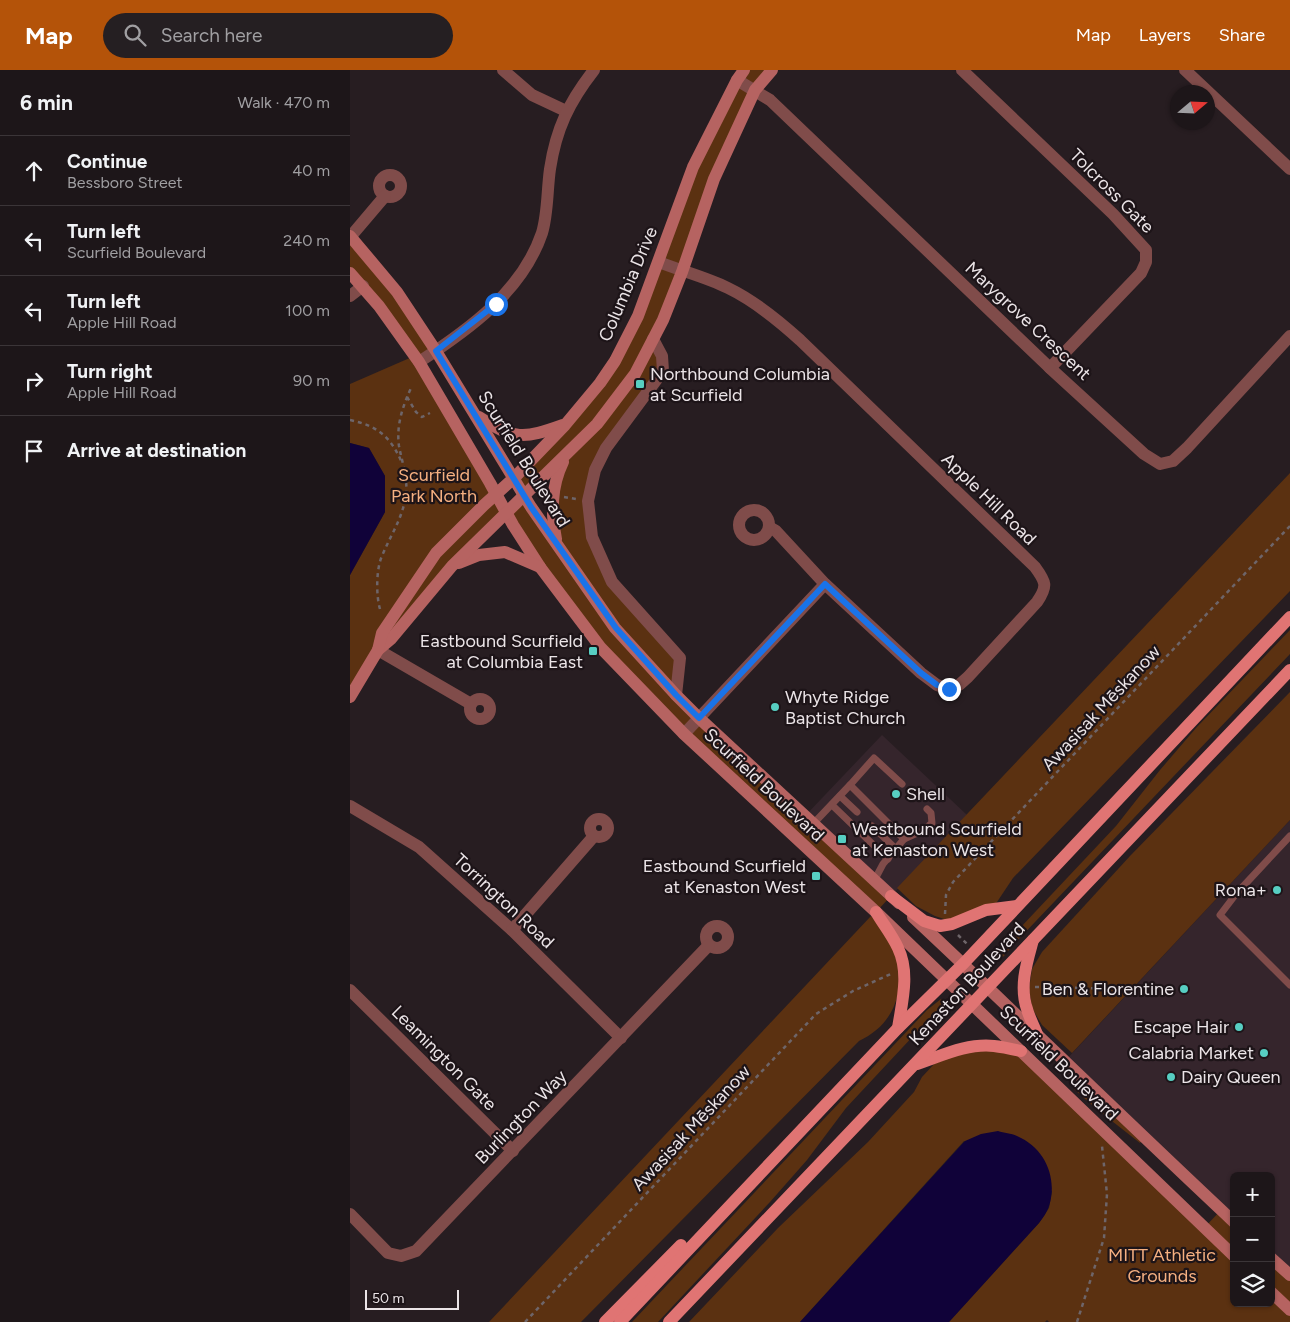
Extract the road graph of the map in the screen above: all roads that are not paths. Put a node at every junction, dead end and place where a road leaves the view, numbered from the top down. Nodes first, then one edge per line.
1 (503, 70) edge
2 (594, 70) edge
3 (772, 70) edge
4 (962, 70) edge
5 (1185, 70) edge
6 (740, 75) edge
7 (755, 90) junction
8 (566, 111) junction
9 (1290, 169) edge
10 (385, 196) dead end
11 (350, 236) edge
12 (659, 262) junction
13 (682, 272) junction
14 (350, 273) edge
15 (363, 286) junction
16 (350, 296) edge
17 (1290, 336) edge
18 (653, 339) junction
19 (436, 351) junction
20 (419, 362) junction
21 (1050, 368) junction
22 (476, 415) junction
23 (565, 425) junction
24 (567, 454) junction
25 (514, 478) junction
26 (496, 494) junction
27 (525, 496) junction
28 (507, 514) junction
29 (769, 527) dead end
30 (558, 547) junction
31 (452, 566) junction
32 (540, 567) junction
33 (825, 584) junction
34 (1290, 617) edge
35 (378, 650) junction
36 (1290, 670) edge
37 (676, 695) junction
38 (350, 697) edge
39 (471, 704) dead end
40 (699, 718) junction
41 (684, 734) junction
42 (902, 784) dead end
43 (850, 785) junction
44 (840, 796) junction
45 (832, 805) junction
46 (350, 806) edge
47 (927, 808) dead end
48 (857, 812) dead end
49 (813, 824) junction
50 (872, 826) dead end
51 (594, 836) dead end
52 (1290, 836) edge
53 (904, 839) junction
54 (896, 850) junction
55 (888, 859) junction
56 (874, 880) junction
57 (891, 896) junction
58 (1017, 906) junction
59 (876, 912) junction
60 (512, 930) junction
61 (1034, 937) junction
62 (709, 945) dead end
63 (964, 963) junction
64 (946, 980) junction
65 (1290, 985) edge
66 (988, 986) junction
67 (350, 990) edge
68 (972, 1004) junction
69 (898, 1028) junction
70 (1037, 1034) junction
71 (621, 1038) junction
72 (1021, 1051) junction
73 (915, 1065) junction
74 (512, 1151) junction
75 (730, 1206) junction
76 (350, 1214) edge
77 (1230, 1218) edge
78 (1230, 1252) edge
79 (1275, 1262) edge
80 (1290, 1275) edge
81 (1275, 1296) edge
82 (1290, 1310) edge
83 (605, 1322) edge
84 (620, 1322) edge
85 (670, 1322) edge

1 - 8 street
2 - 8 street
3 - 7 street, Columbia Drive
4 - 21 street, Tolcross Gate
5 - 9 street
6 - 7 street, Marygrove Crescent
6 - 12 street, Columbia Drive
7 - 13 street, Columbia Drive
7 - 21 street, Marygrove Crescent
8 - 19 street
10 - 11 street
11 - 19 street, Scurfield Boulevard
12 - 13 street, Apple Hill Road
12 - 23 street, Columbia Drive
13 - 18 street, Columbia Drive
13 - 33 street, Apple Hill Road
14 - 15 street, Scurfield Boulevard
15 - 16 street
15 - 20 street, Scurfield Boulevard
17 - 21 street, Marygrove Crescent
18 - 24 street, Columbia Drive
18 - 37 street, Scurfield Boulevard
19 - 20 street
19 - 22 street, Scurfield Boulevard
20 - 26 street, Scurfield Boulevard
22 - 23 street
22 - 25 street, Scurfield Boulevard
23 - 25 street, Columbia Drive
24 - 27 street, Columbia Drive
24 - 30 street
25 - 26 street, Columbia Drive
25 - 27 street, Scurfield Boulevard
26 - 28 street, Scurfield Boulevard
26 - 35 street, Columbia Drive
27 - 28 street, Columbia Drive
27 - 30 street, Scurfield Boulevard
28 - 31 street, Columbia Drive
28 - 32 street, Scurfield Boulevard
29 - 33 street, Apple Hill Road
30 - 37 street, Scurfield Boulevard
31 - 32 street
31 - 35 street, Columbia Drive
32 - 41 street, Scurfield Boulevard
33 - 40 street
34 - 58 main road, Kenaston Boulevard
35 - 38 street, Columbia Drive
35 - 39 street
36 - 61 main road, Kenaston Boulevard
37 - 40 street, Scurfield Boulevard
40 - 41 street
40 - 49 street, Scurfield Boulevard
41 - 59 street, Scurfield Boulevard
42 - 43 lane
43 - 44 lane
43 - 53 lane
44 - 45 lane
44 - 48 lane
45 - 49 lane
45 - 55 lane
46 - 60 street, Torrington Road
47 - 53 lane
49 - 56 street, Scurfield Boulevard
50 - 54 lane
51 - 60 street
52 - 65 lane
53 - 54 lane
54 - 55 lane
55 - 56 lane
56 - 57 street, Scurfield Boulevard
57 - 58 main road
57 - 63 street, Scurfield Boulevard
58 - 63 main road, Kenaston Boulevard
59 - 64 street, Scurfield Boulevard
59 - 69 main road
60 - 71 street, Torrington Road
61 - 66 main road, Kenaston Boulevard
61 - 70 main road
62 - 71 street, Burlington Way
63 - 64 main road, Kenaston Boulevard
63 - 66 street, Scurfield Boulevard
64 - 68 street, Scurfield Boulevard
64 - 69 main road, Kenaston Boulevard
66 - 68 main road, Kenaston Boulevard
66 - 70 street, Scurfield Boulevard
67 - 74 street, Leamington Gate
68 - 72 street, Scurfield Boulevard
68 - 73 main road, Kenaston Boulevard
69 - 75 main road, Kenaston Boulevard
70 - 77 street, Scurfield Boulevard
71 - 74 street, Burlington Way
72 - 73 main road
72 - 78 street, Scurfield Boulevard
73 - 85 main road, Kenaston Boulevard
74 - 76 street, Burlington Way
75 - 83 main road
75 - 84 main road
79 - 80 street
81 - 82 street

